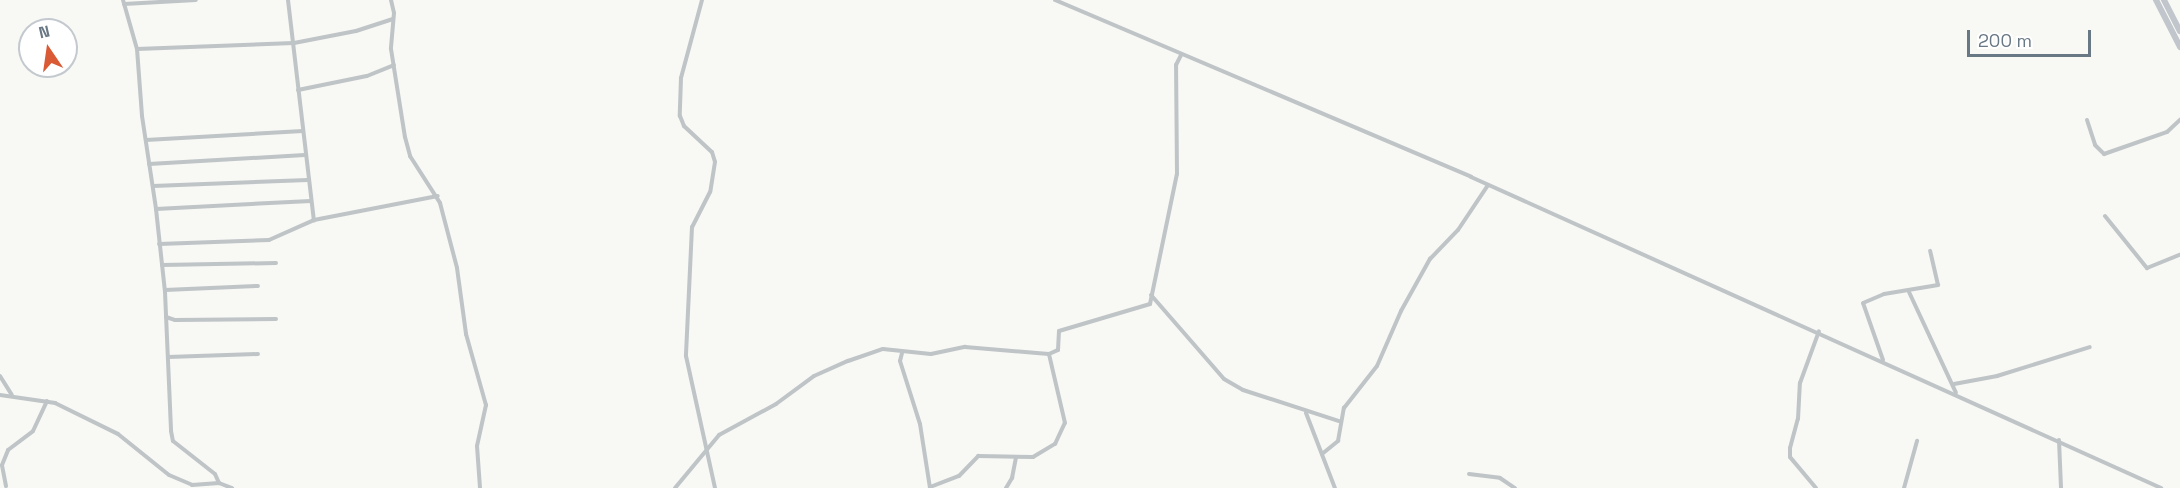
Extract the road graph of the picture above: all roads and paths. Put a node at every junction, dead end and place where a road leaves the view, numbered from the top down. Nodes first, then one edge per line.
1 (196, 0) edge
2 (288, 0) edge
3 (391, 0) edge
4 (702, 0) edge
5 (1055, 0) edge
6 (2156, 0) edge
7 (2164, 0) edge
8 (123, 2) edge
9 (392, 19) junction
10 (2180, 32) edge
11 (294, 43) junction
12 (2180, 46) edge
13 (137, 49) junction
14 (1181, 55) junction
15 (394, 65) junction
16 (297, 90) junction
17 (2087, 120) dead end
18 (2180, 120) edge
19 (303, 131) junction
20 (146, 140) junction
21 (305, 155) junction
22 (149, 164) junction
23 (308, 180) junction
24 (1488, 185) junction
25 (153, 186) junction
26 (438, 196) junction
27 (311, 201) junction
28 (156, 209) junction
29 (2105, 216) dead end
30 (314, 220) junction
31 (159, 244) junction
32 (1930, 251) dead end
33 (2180, 255) edge
34 (276, 263) dead end
35 (162, 265) junction
36 (258, 286) dead end
37 (165, 290) junction
38 (1909, 292) junction
39 (1151, 296) junction
40 (166, 317) junction
41 (276, 319) dead end
42 (1819, 331) junction
43 (2090, 347) dead end
44 (902, 353) junction
45 (258, 354) dead end
46 (1049, 354) junction
47 (168, 357) junction
48 (1883, 360) junction
49 (0, 376) edge
50 (1954, 384) junction
51 (1956, 393) junction
52 (0, 395) edge
53 (13, 395) junction
54 (47, 401) junction
55 (1306, 412) junction
56 (1339, 421) junction
57 (2059, 440) junction
58 (1917, 441) dead end
59 (706, 447) junction
60 (1322, 454) junction
61 (1016, 457) junction
62 (1469, 474) dead end
63 (219, 483) junction
64 (6, 486) dead end
65 (232, 488) edge
66 (480, 488) edge
67 (675, 488) edge
68 (715, 488) edge
69 (930, 488) edge
70 (1006, 488) edge
71 (1335, 488) edge
72 (1515, 488) edge
73 (1816, 488) edge
74 (1904, 488) edge
75 (2061, 488) edge
76 (2161, 488) edge

1 - 8 street
2 - 11 street
3 - 9 street
4 - 59 street
5 - 14 street
6 - 12 highway
7 - 10 highway
8 - 13 street
9 - 11 street
9 - 15 street
11 - 13 street
11 - 16 street
13 - 20 street
14 - 24 street
14 - 39 street
15 - 16 street
15 - 26 street
16 - 19 street
17 - 18 street
19 - 20 street
19 - 21 street
20 - 22 street
21 - 22 street
21 - 23 street
22 - 25 street
23 - 25 street
23 - 27 street
24 - 42 street
24 - 56 street
25 - 28 street
26 - 30 street
26 - 66 street
27 - 28 street
27 - 30 street
28 - 31 street
29 - 33 street
30 - 31 street
31 - 35 street
32 - 38 street
34 - 35 street
35 - 37 street
36 - 37 street
37 - 40 street
38 - 48 street
38 - 50 street
39 - 46 street
39 - 55 street
40 - 41 street
40 - 47 street
42 - 48 street
42 - 73 street
43 - 50 street
44 - 46 street
44 - 59 street
44 - 69 street
45 - 47 street
46 - 61 street
47 - 63 street
48 - 51 street
49 - 53 street
50 - 51 street
51 - 57 street
52 - 53 street
53 - 54 street
54 - 63 street
54 - 64 street
55 - 56 street
55 - 60 street
56 - 60 street
57 - 75 street
57 - 76 street
58 - 74 street
59 - 67 street
59 - 68 street
60 - 71 street
61 - 69 street
61 - 70 street
62 - 72 street
63 - 65 street

